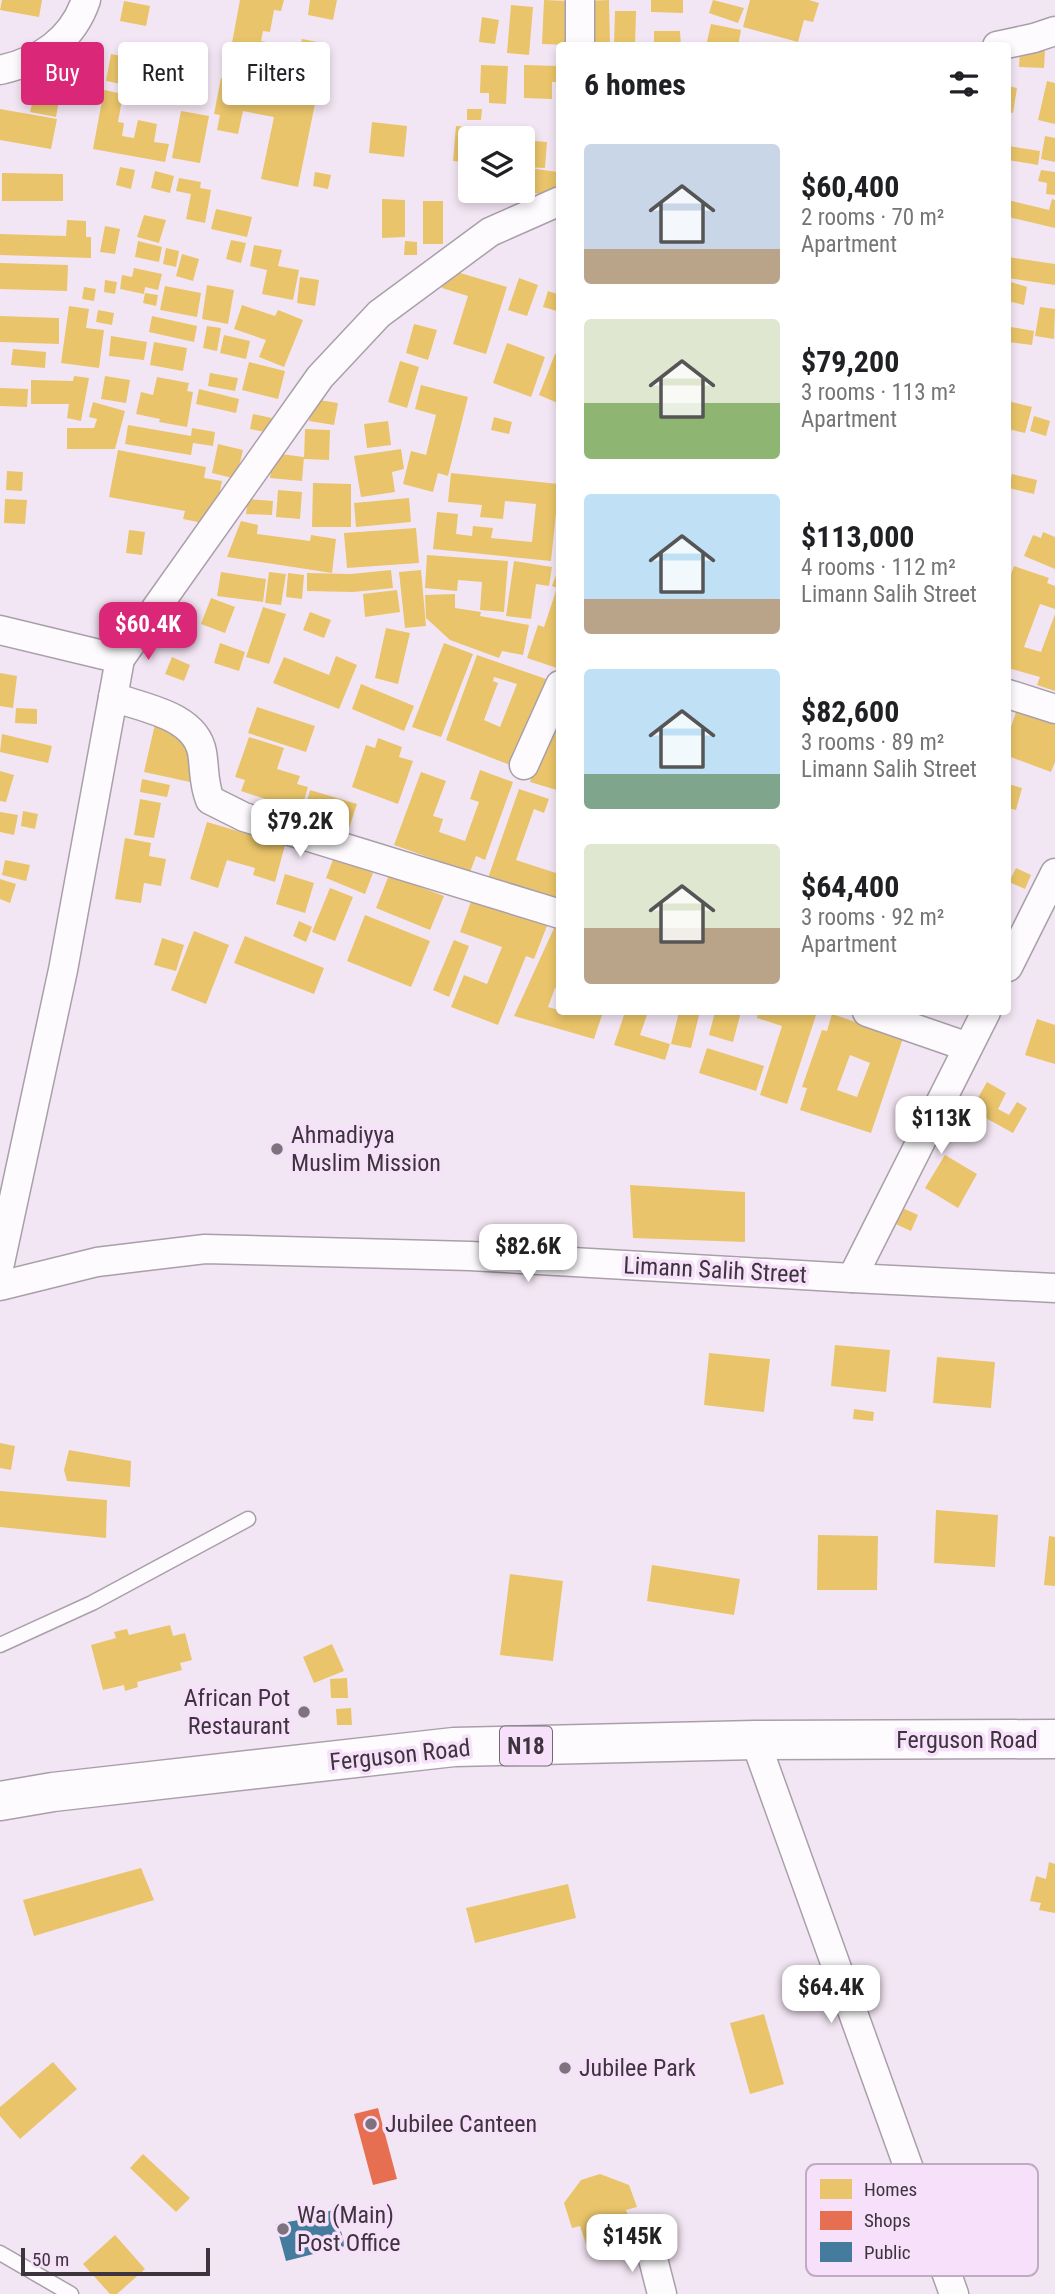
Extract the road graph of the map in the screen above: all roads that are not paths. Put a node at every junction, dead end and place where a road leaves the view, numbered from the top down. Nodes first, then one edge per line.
1 (86, 0) edge
2 (580, 0) edge
3 (1055, 31) edge
4 (580, 42) edge
5 (1011, 43) edge
6 (0, 70) edge
7 (556, 203) edge
8 (0, 630) edge
9 (120, 659) junction
10 (556, 694) edge
11 (1011, 695) edge
12 (113, 697) junction
13 (1055, 709) edge
14 (524, 765) dead end
15 (1055, 873) edge
16 (556, 913) edge
17 (1011, 961) edge
18 (876, 1015) edge
19 (984, 1015) edge
20 (968, 1047) junction
21 (0, 1262) edge
22 (852, 1278) junction
23 (0, 1286) edge
24 (1055, 1288) edge
25 (248, 1519) dead end
26 (0, 1646) edge
27 (1055, 1739) edge
28 (755, 1740) junction
29 (0, 1801) edge
30 (907, 2164) edge
31 (649, 2243) dead end
32 (0, 2253) edge
33 (948, 2276) edge
34 (71, 2294) edge
35 (662, 2294) edge
36 (954, 2294) edge

1 - 6 street
2 - 4 street
3 - 5 street
7 - 9 street
8 - 9 street
9 - 12 street
10 - 14 street
11 - 13 street
12 - 16 street
12 - 21 street
15 - 17 street
18 - 20 street
19 - 20 street
20 - 22 street
22 - 23 street, Limann Salih Street
22 - 24 street, Limann Salih Street
25 - 26 lane
27 - 28 highway, Ferguson Road / N18
28 - 29 highway, Ferguson Road / N18
28 - 30 street
31 - 35 street
32 - 34 lane
33 - 36 street

